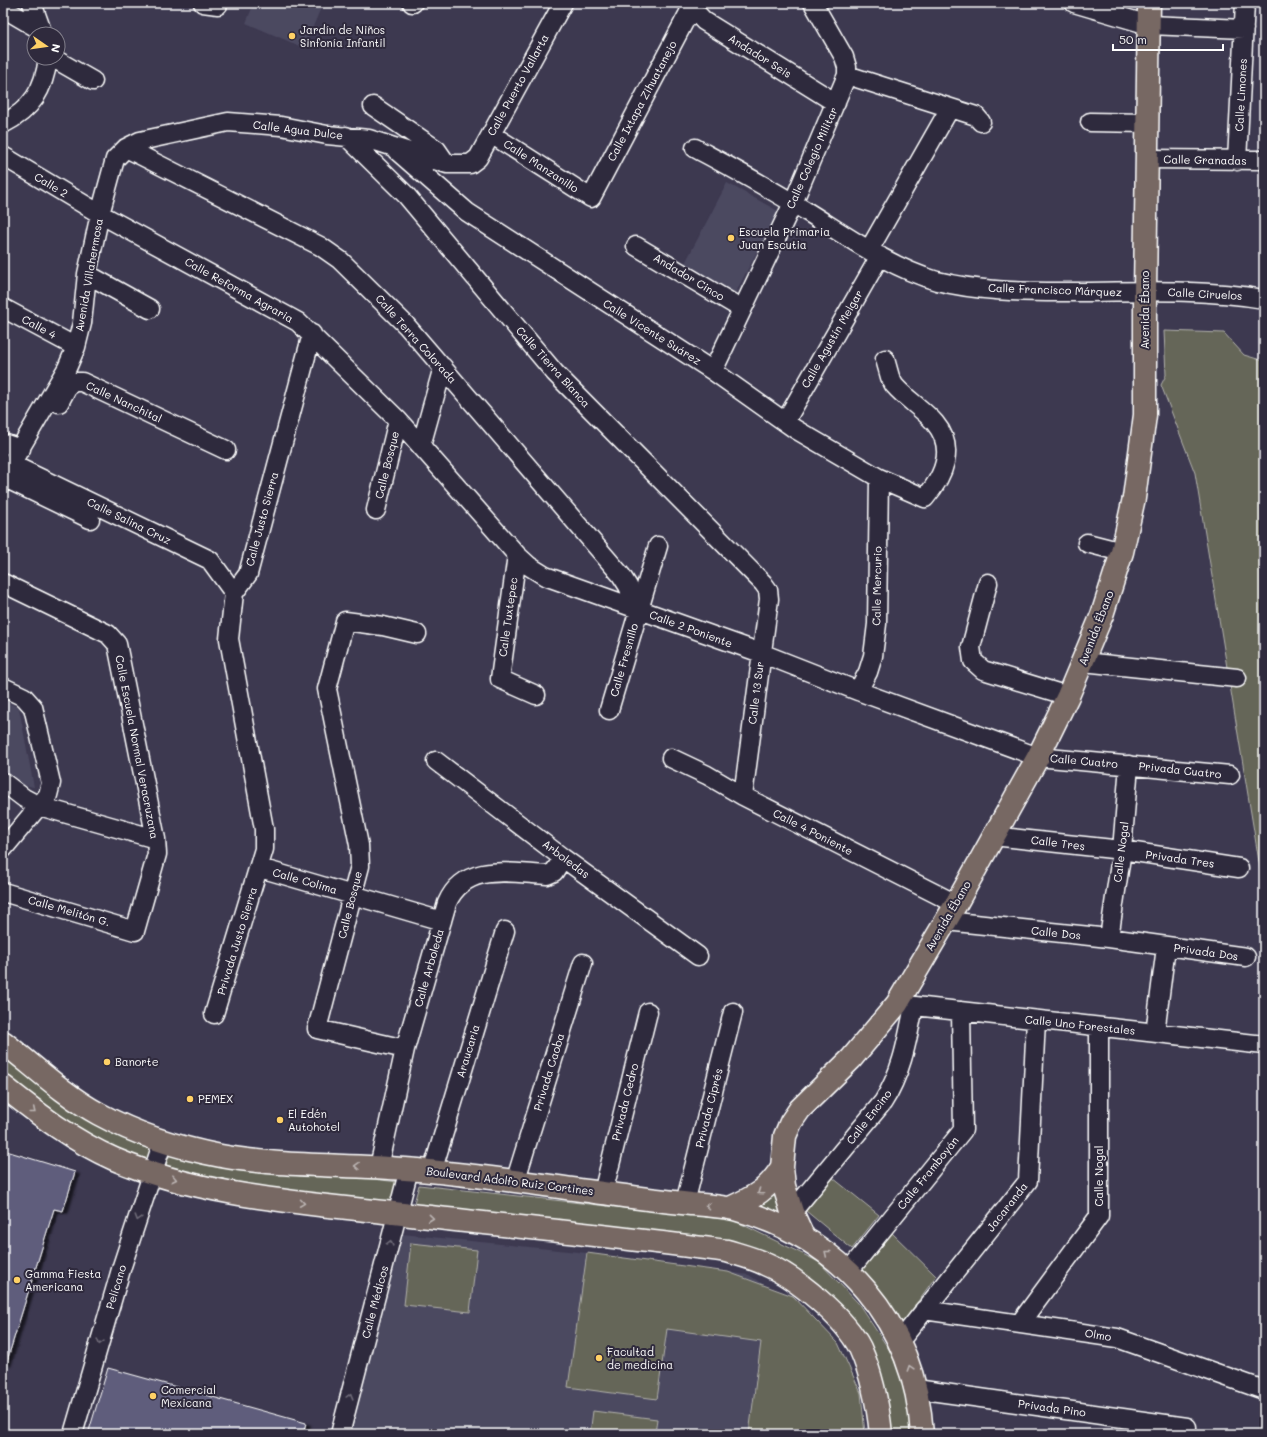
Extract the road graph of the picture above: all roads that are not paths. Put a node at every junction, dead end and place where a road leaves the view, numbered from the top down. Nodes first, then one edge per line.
1 (32, 3) edge
2 (563, 3) edge
3 (813, 3) edge
4 (1074, 3) edge
5 (1149, 3) edge
6 (1245, 3) edge
7 (691, 5) edge
8 (3, 8) edge
9 (1149, 25) junction
10 (33, 26) edge
11 (41, 26) edge
12 (1244, 29) junction
13 (66, 65) edge
14 (47, 66) edge
15 (847, 75) junction
16 (93, 81) dead end
17 (836, 103) junction
18 (372, 106) dead end
19 (950, 108) junction
20 (981, 122) dead end
21 (1090, 122) dead end
22 (3, 124) edge
23 (1147, 124) junction
24 (491, 134) junction
25 (346, 136) junction
26 (391, 146) junction
27 (126, 148) junction
28 (695, 148) dead end
29 (3, 156) edge
30 (1147, 159) junction
31 (1264, 160) edge
32 (1237, 161) junction
33 (447, 164) junction
34 (470, 164) joint
35 (591, 198) joint
36 (793, 203) junction
37 (100, 214) junction
38 (636, 246) dead end
39 (874, 253) junction
40 (87, 274) junction
41 (1145, 292) junction
42 (1264, 299) edge
43 (3, 308) edge
44 (150, 309) dead end
45 (742, 309) junction
46 (312, 334) junction
47 (76, 347) junction
48 (885, 359) dead end
49 (443, 367) junction
50 (713, 371) junction
51 (398, 420) junction
52 (785, 422) junction
53 (36, 423) junction
54 (3, 443) edge
55 (421, 446) junction
56 (21, 449) junction
57 (226, 450) dead end
58 (6, 474) edge
59 (879, 478) junction
60 (376, 510) dead end
61 (90, 519) dead end
62 (1087, 543) dead end
63 (658, 546) dead end
64 (1122, 552) junction
65 (517, 555) junction
66 (3, 583) edge
67 (988, 583) dead end
68 (768, 590) joint
69 (234, 593) junction
70 (638, 610) junction
71 (417, 634) dead end
72 (761, 653) junction
73 (1083, 662) junction
74 (1237, 678) dead end
75 (3, 687) edge
76 (858, 691) junction
77 (536, 695) dead end
78 (1068, 696) junction
79 (609, 710) dead end
80 (1038, 757) junction
81 (671, 758) dead end
82 (436, 761) dead end
83 (1129, 765) junction
84 (1230, 775) dead end
85 (3, 782) edge
86 (743, 796) junction
87 (39, 806) junction
88 (993, 836) junction
89 (156, 839) junction
90 (3, 849) edge
91 (1122, 850) junction
92 (563, 858) junction
93 (260, 868) junction
94 (1239, 868) dead end
95 (3, 892) edge
96 (353, 894) junction
97 (951, 913) junction
98 (442, 921) junction
99 (135, 931) joint
100 (505, 931) dead end
101 (1108, 938) junction
102 (1166, 946) junction
103 (698, 956) dead end
104 (1246, 957) dead end
105 (583, 963) dead end
106 (905, 1005) junction
107 (648, 1012) dead end
108 (733, 1012) dead end
109 (961, 1012) junction
110 (214, 1014) dead end
111 (1036, 1020) junction
112 (1099, 1027) junction
113 (1156, 1033) junction
114 (3, 1042) edge
115 (1264, 1045) edge
116 (405, 1049) junction
117 (3, 1086) edge
118 (163, 1141) junction
119 (378, 1167) junction
120 (782, 1167) junction
121 (409, 1169) junction
122 (432, 1172) junction
123 (151, 1173) junction
124 (515, 1182) junction
125 (602, 1193) junction
126 (685, 1203) junction
127 (730, 1208) junction
128 (792, 1212) junction
129 (398, 1214) junction
130 (803, 1236) junction
131 (848, 1272) junction
132 (924, 1310) junction
133 (1020, 1323) junction
134 (900, 1341) junction
135 (1264, 1377) edge
136 (916, 1389) junction
137 (1264, 1390) edge
138 (1264, 1397) edge
139 (1187, 1427) dead end
140 (73, 1434) edge
141 (340, 1434) edge
142 (881, 1434) edge
143 (922, 1434) edge

1 - 11 street
2 - 24 street, Calle Puerto Vallarta
3 - 15 street
4 - 9 street
5 - 9 main road, Avenida Ébano
6 - 12 street, Calle Limones
7 - 17 street, Andador Seis
7 - 35 street, Calle Ixtapa Zihuatanejo
8 - 10 street
9 - 12 street
9 - 23 main road, Avenida Ébano
12 - 32 street, Calle Limones
13 - 16 street
14 - 22 street
15 - 17 street, Calle Colegio Militar
15 - 19 street
17 - 36 street, Calle Colegio Militar
18 - 33 street
19 - 20 street
19 - 39 street, Calle Agustín Melgar
21 - 23 street
23 - 30 main road, Avenida Ébano
24 - 34 street, Calle Puerto Vallarta
24 - 35 street, Calle Manzanillo
25 - 26 street, Calle Agua Dulce
25 - 27 street, Calle Agua Dulce
25 - 68 street, Calle Tierra Blanca
26 - 33 street, Calle Agua Dulce
26 - 50 street, Calle Vicente Suárez
27 - 37 street, Avenida Villahermosa
27 - 49 street, Calle Terra Colorada
28 - 36 street, Calle Francisco Márquez
29 - 37 street, Calle 2
30 - 32 street, Calle Granadas
30 - 41 main road, Avenida Ébano
31 - 32 street, Calle Granadas
33 - 34 street, Calle Agua Dulce
36 - 39 street, Calle Francisco Márquez
36 - 45 street, Calle Colegio Militar
37 - 40 street, Avenida Villahermosa
37 - 46 street, Calle Reforma Agraria
38 - 45 street, Andador Cinco
39 - 41 street, Calle Francisco Márquez
39 - 52 street, Calle Agustín Melgar
40 - 44 street
40 - 47 street, Avenida Villahermosa
41 - 42 street, Calle Ciruelos
41 - 64 main road, Avenida Ébano
43 - 47 street, Calle 4
45 - 50 street, Calle Colegio Militar
46 - 51 street, Calle Reforma Agraria
46 - 69 street, Calle Justo Sierra
47 - 53 street, Avenida Villahermosa
48 - 59 street, Calle Vicente Suárez
49 - 55 street
49 - 70 street, Calle Terra Colorada
50 - 52 street, Calle Vicente Suárez
51 - 55 street, Calle 2 Poniente
51 - 60 street, Calle Bosque
52 - 59 street, Calle Vicente Suárez
53 - 56 street, Avenida Villahermosa
53 - 57 street, Calle Nanchital
54 - 56 street
55 - 65 street, Calle 2 Poniente
56 - 58 street, Avenida Villahermosa
58 - 61 street, Calle Salina Cruz
58 - 69 street, Calle Salina Cruz
59 - 76 street, Calle Mercurio
62 - 64 street
63 - 70 street
64 - 73 main road, Avenida Ébano
65 - 70 street, Calle 2 Poniente
65 - 77 street, Calle Tuxtepec
66 - 89 street, Calle Escuela Normal Veracruzana
67 - 78 street
68 - 72 street, Calle 13 Sur
69 - 93 street
70 - 72 street, Calle 2 Poniente
70 - 79 street, Calle Fresnillo
71 - 96 street, Calle Bosque
72 - 76 street, Calle 2 Poniente
72 - 86 street, Calle 13 Sur
73 - 74 street
73 - 78 main road, Avenida Ébano
75 - 87 street
76 - 80 street, Calle 2 Poniente
78 - 80 main road, Avenida Ébano
80 - 83 street, Calle Cuatro
80 - 88 main road, Avenida Ébano
81 - 86 street, Calle 4 Poniente
82 - 92 street, Arboledas
83 - 84 street, Privada Cuatro
83 - 91 street, Calle Nogal
85 - 87 street
86 - 97 street, Calle 4 Poniente
87 - 89 street
87 - 90 street
88 - 91 street, Calle Tres
88 - 97 main road, Avenida Ébano
89 - 99 street, Calle Escuela Normal Veracruzana
91 - 94 street, Privada Tres
91 - 101 street, Calle Nogal
92 - 98 street, Calle Arboleda
92 - 103 street, Arboledas
93 - 96 street, Calle Colima
93 - 110 street, Privada Justo Sierra
95 - 99 street, Calle Melitón G.
96 - 98 street, Calle Colima
96 - 116 street, Calle Bosque
97 - 101 street, Calle Dos
97 - 106 main road, Avenida Ébano
98 - 116 street, Calle Arboleda
100 - 122 street, Araucaria
101 - 102 street, Calle Dos
102 - 104 street, Privada Dos
102 - 113 street
105 - 124 street, Privada Caoba
106 - 109 street, Calle Uno Forestales
106 - 120 main road, Avenida Ébano
106 - 128 street, Calle Encino
107 - 125 street, Privada Cedro
108 - 126 street, Privada Ciprés
109 - 111 street, Calle Uno Forestales
109 - 131 street, Calle Framboyán
111 - 112 street, Calle Uno Forestales
111 - 132 street, Jacaranda
112 - 113 street, Calle Uno Forestales
112 - 133 street, Calle Nogal
113 - 115 street, Calle Uno Forestales
114 - 118 main road, Boulevard Adolfo Ruiz Cortines
116 - 119 street, Calle Arboleda
117 -> 123 main road
119 -> 118 main road, Boulevard Adolfo Ruiz Cortines
118 - 123 street, Pelícano
119 - 121 main road, Boulevard Adolfo Ruiz Cortines
120 -> 127 main road, Avenida Ébano
120 - 128 main road, Avenida Ébano
121 - 122 main road, Boulevard Adolfo Ruiz Cortines
121 - 129 street, Calle Médicos
122 - 124 main road, Boulevard Adolfo Ruiz Cortines
123 -> 129 main road
123 -> 140 street, Pelícano
124 - 125 main road, Boulevard Adolfo Ruiz Cortines
125 - 126 main road, Boulevard Adolfo Ruiz Cortines
127 -> 126 main road, Boulevard Adolfo Ruiz Cortines
127 - 130 main road, Boulevard Adolfo Ruiz Cortines
128 - 130 main road, Avenida Ébano
141 -> 129 street, Calle Médicos
129 -> 142 main road
131 -> 130 main road, Boulevard Adolfo Ruiz Cortines
131 - 134 main road, Boulevard Adolfo Ruiz Cortines
132 - 133 street, Olmo
132 - 134 street, Jacaranda
133 - 137 street, Olmo
136 -> 134 main road, Boulevard Adolfo Ruiz Cortines
135 - 137 street
136 - 139 street, Privada Pino
136 - 143 main road, Boulevard Adolfo Ruiz Cortines
137 - 138 street

